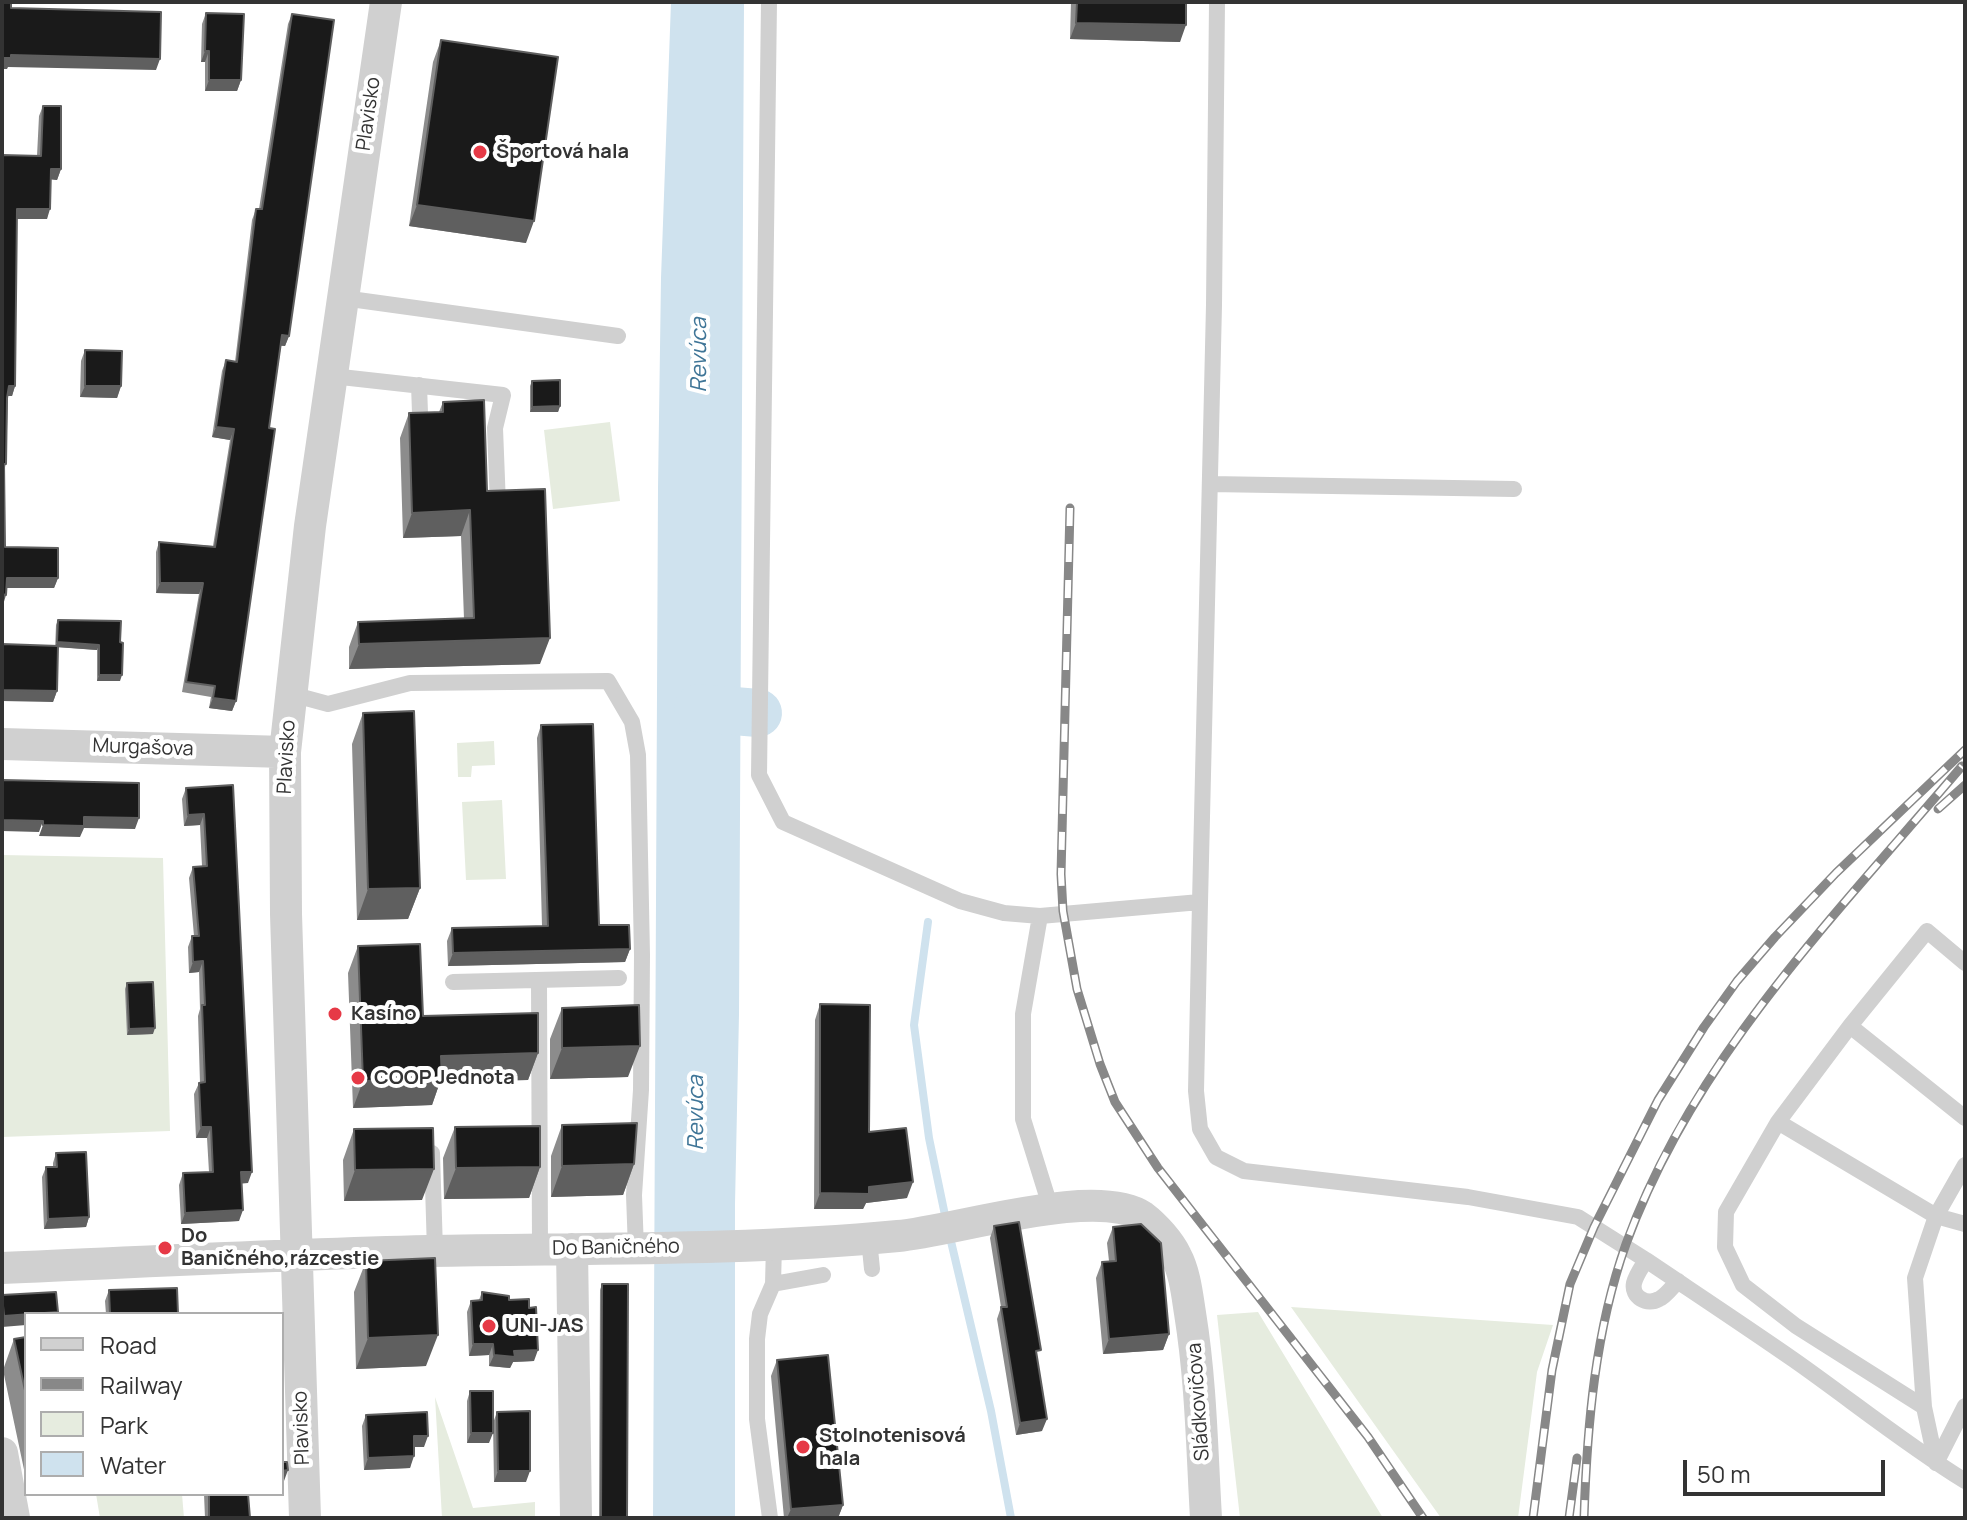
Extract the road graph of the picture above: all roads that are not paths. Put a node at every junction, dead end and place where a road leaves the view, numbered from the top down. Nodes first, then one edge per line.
1 (386, 2) edge
2 (769, 2) edge
3 (1217, 2) edge
4 (343, 298) junction
5 (618, 336) dead end
6 (332, 376) junction
7 (419, 385) junction
8 (420, 413) edge
9 (1210, 484) junction
10 (1514, 489) dead end
11 (498, 505) edge
12 (291, 694) junction
13 (2, 744) edge
14 (285, 752) junction
15 (1200, 902) junction
16 (1040, 916) junction
17 (1965, 963) edge
18 (619, 978) dead end
19 (539, 981) junction
20 (453, 982) dead end
21 (1850, 1026) junction
22 (1965, 1118) edge
23 (1778, 1122) junction
24 (432, 1151) edge
25 (1965, 1165) edge
26 (1051, 1209) junction
27 (1936, 1216) junction
28 (1965, 1224) edge
29 (760, 1245) junction
30 (641, 1248) junction
31 (556, 1249) junction
32 (435, 1251) junction
33 (295, 1254) junction
34 (1646, 1260) junction
35 (2, 1268) edge
36 (823, 1275) dead end
37 (1678, 1281) junction
38 (773, 1284) junction
39 (1186, 1286) joint
40 (1965, 1406) edge
41 (1924, 1407) junction
42 (2, 1453) edge
43 (1936, 1463) junction
44 (1965, 1481) edge
45 (14, 1518) edge
46 (305, 1518) edge
47 (576, 1518) edge
48 (770, 1518) edge
49 (1206, 1518) edge

1 - 4 street, Plavisko
2 - 16 lane
3 - 9 lane
4 - 5 lane
4 - 6 street, Plavisko
6 - 7 lane
6 - 12 street, Plavisko
7 - 8 lane
7 - 11 lane
9 - 10 lane
9 - 15 lane
12 - 14 street, Plavisko
12 - 30 lane
13 - 14 street, Murgašova
14 - 33 street, Plavisko
15 - 16 lane
15 - 34 lane
16 - 26 lane
17 - 21 lane
18 - 19 lane
19 - 20 lane
19 - 31 lane
21 - 22 lane
21 - 23 lane
23 - 27 lane
23 - 41 lane
24 - 32 lane
25 - 27 lane
26 - 29 street, Do Baničného
26 - 39 street, Do Baničného
27 - 28 lane
27 - 41 lane
29 - 30 street, Do Baničného
29 - 38 lane
30 - 31 street, Do Baničného
31 - 32 street, Do Baničného
31 - 47 street
32 - 33 street, Do Baničného
33 - 35 street, Do Baničného
33 - 46 street, Plavisko
34 - 37 lane
34 - 37 lane
36 - 38 lane
37 - 43 lane
38 - 48 lane
39 - 49 street, Sládkovičova
40 - 43 lane
41 - 43 lane
42 - 45 street
43 - 44 lane

